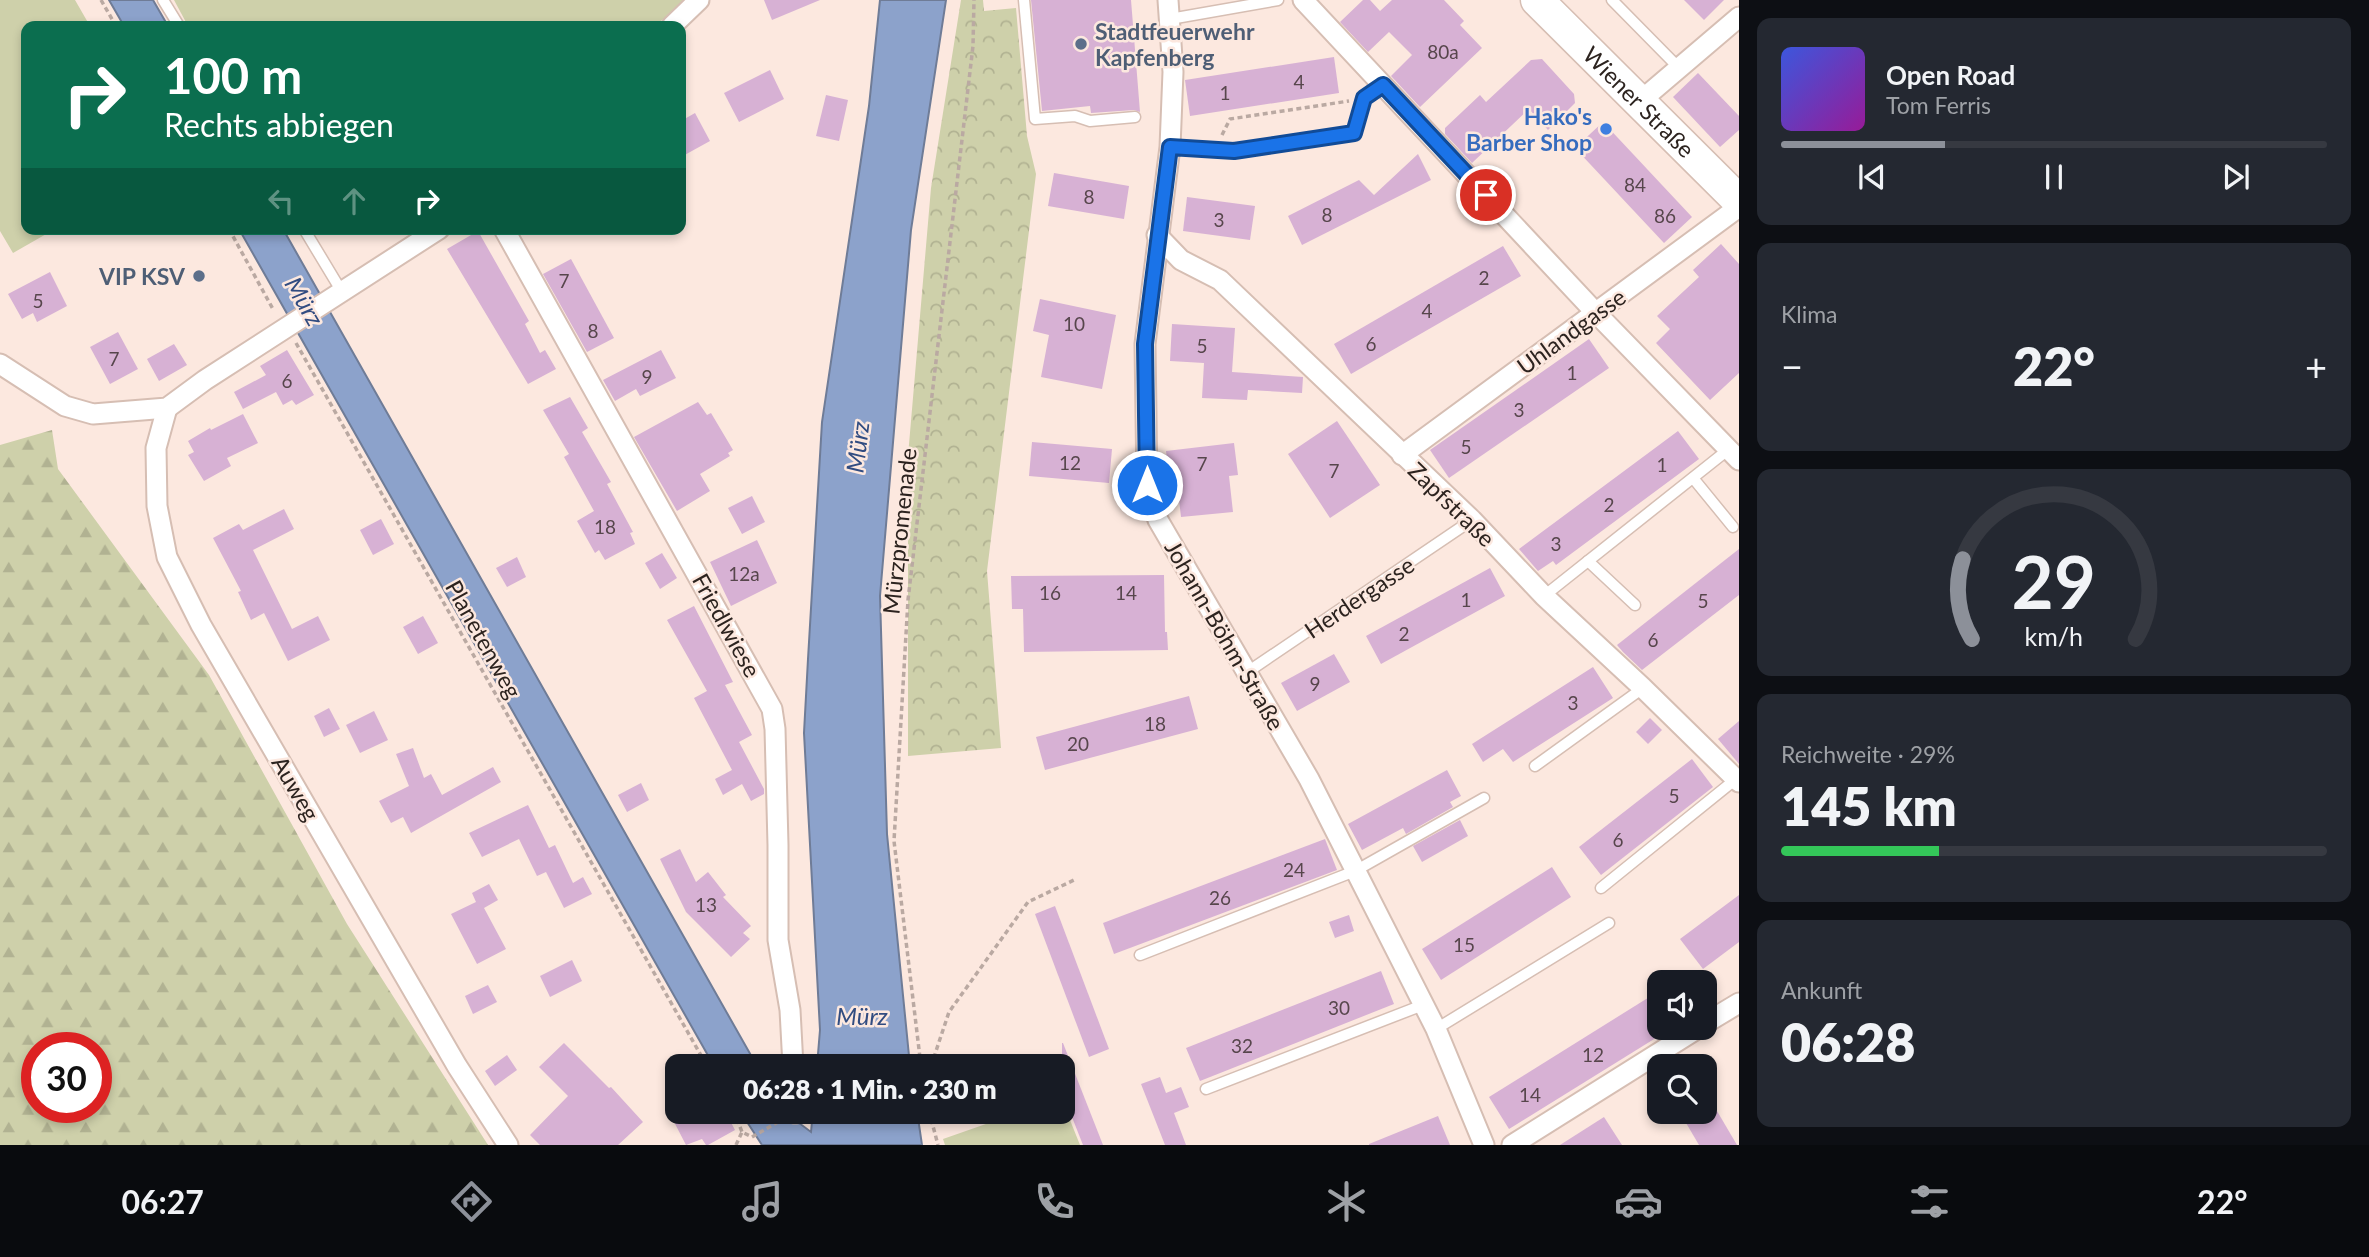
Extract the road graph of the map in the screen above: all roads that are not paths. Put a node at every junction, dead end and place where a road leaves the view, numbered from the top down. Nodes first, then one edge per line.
1 (163, 0) edge
2 (699, 0) edge
3 (1024, 0) edge
4 (1278, 0) edge
5 (1303, 0) edge
6 (1537, 0) edge
7 (1612, 0) edge
8 (1169, 9) edge
9 (1739, 17) edge
10 (176, 21) edge
11 (677, 21) edge
12 (1672, 62) junction
13 (1383, 85) junction
14 (1638, 103) junction
15 (1135, 117) dead end
16 (1170, 147) junction
17 (1739, 201) edge
18 (1739, 207) edge
19 (308, 235) edge
20 (430, 235) edge
21 (507, 235) edge
22 (1157, 235) junction
23 (342, 292) junction
24 (1596, 313) junction
25 (0, 364) edge
26 (167, 408) junction
27 (1734, 454) edge
28 (1402, 455) junction
29 (1693, 478) junction
30 (1472, 520) junction
31 (1732, 527) dead end
32 (1588, 561) junction
33 (1544, 596) junction
34 (1635, 605) dead end
35 (1246, 673) junction
36 (1643, 688) junction
37 (1535, 766) dead end
38 (1737, 781) edge
39 (1484, 798) dead end
40 (1355, 871) junction
41 (1601, 888) dead end
42 (1609, 923) dead end
43 (1140, 955) dead end
44 (1739, 1003) edge
45 (1423, 1005) junction
46 (1717, 1016) edge
47 (1436, 1029) junction
48 (1679, 1040) edge
49 (792, 1054) edge
50 (1206, 1089) dead end
51 (508, 1145) edge
52 (1484, 1145) edge
53 (1512, 1145) edge

1 - 10 lane
2 - 11 street
3 - 15 lane
4 - 8 lane
5 - 13 street
6 - 14 main road, Wiener Straße
7 - 12 lane
8 - 16 street, Johann-Böhm-Straße
9 - 12 street
12 - 14 street
13 - 16 lane
13 - 24 street
14 - 17 main road, Wiener Straße
16 - 22 street, Johann-Böhm-Straße
18 - 24 street, Uhlandgasse
19 - 23 lane
20 - 23 street
21 - 49 street, Friedlwiese
22 - 28 street, Zapfstraße
22 - 35 street, Johann-Böhm-Straße
23 - 26 street
24 - 27 street
24 - 28 street, Uhlandgasse
25 - 26 street
26 - 51 street, Auweg
27 - 29 lane
28 - 30 street, Zapfstraße
29 - 31 lane
29 - 32 lane
30 - 33 street, Zapfstraße
30 - 35 lane, Herdergasse
32 - 33 lane
32 - 34 lane
33 - 36 street, Zapfstraße
35 - 40 street, Johann-Böhm-Straße
36 - 37 lane
36 - 38 street, Zapfstraße
38 - 41 lane
39 - 40 lane
40 - 43 lane
40 - 45 street, Johann-Böhm-Straße
42 - 47 lane
44 - 46 street
45 - 47 street, Johann-Böhm-Straße
45 - 50 lane
47 - 52 street, Johann-Böhm-Straße
48 - 53 street

